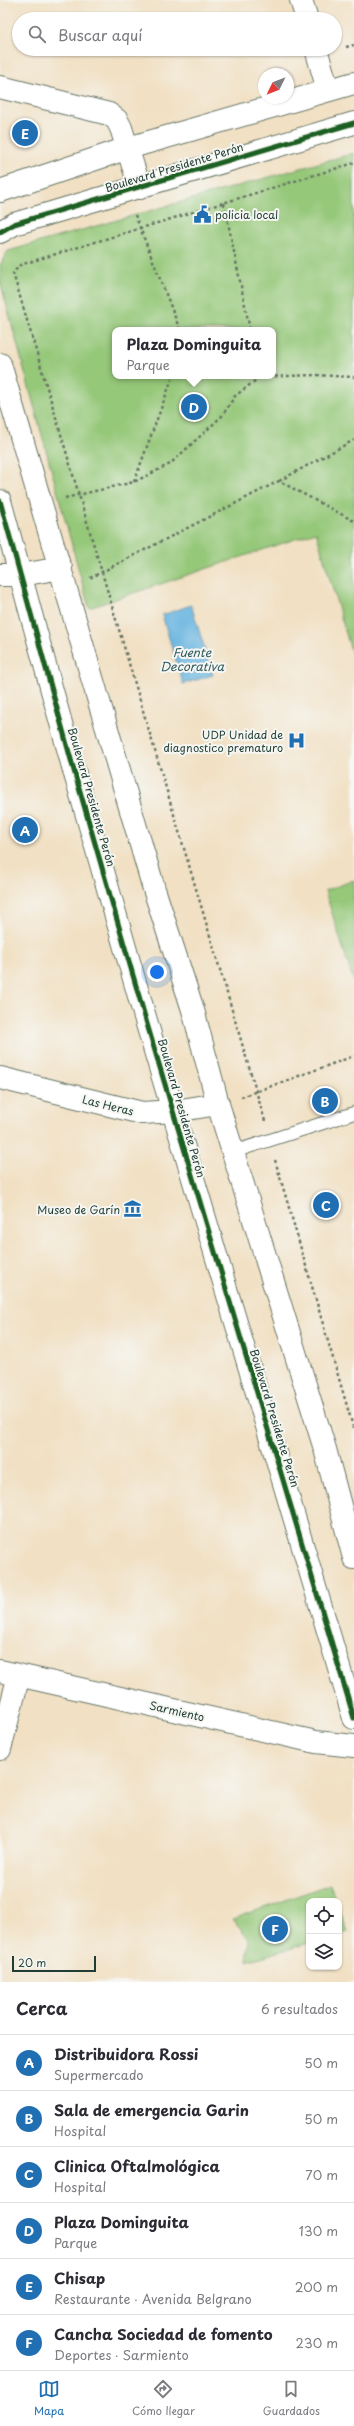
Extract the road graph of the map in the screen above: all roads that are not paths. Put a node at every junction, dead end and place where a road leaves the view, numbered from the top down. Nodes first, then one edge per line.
1 (301, 0) edge
2 (304, 12) edge
3 (318, 56) edge
4 (354, 82) edge
5 (0, 87) edge
6 (328, 90) junction
7 (354, 123) edge
8 (128, 148) junction
9 (133, 189) junction
10 (0, 192) edge
11 (0, 232) edge
12 (0, 364) edge
13 (0, 501) edge
14 (10, 575) edge
15 (63, 577) junction
16 (0, 1078) edge
17 (218, 1104) junction
18 (175, 1112) junction
19 (354, 1113) edge
20 (233, 1152) junction
21 (354, 1558) edge
22 (10, 1673) edge
23 (354, 1718) edge
24 (354, 1746) edge
25 (0, 1749) edge

1 - 2 street
3 - 6 street
4 - 6 street
5 - 8 street
6 - 8 street
7 - 9 street, Boulevard Presidente Perón
8 - 9 street
8 - 10 street
9 - 11 street, Boulevard Presidente Perón
12 - 15 street
13 - 14 street, Boulevard Presidente Perón
14 - 15 street
14 - 18 street, Boulevard Presidente Perón
15 - 17 street
16 - 18 street, Las Heras
17 - 18 street, Las Heras
17 - 20 street
18 - 23 street, Boulevard Presidente Perón
19 - 20 lane
20 - 21 street
22 - 24 street, Sarmiento
22 - 25 street

